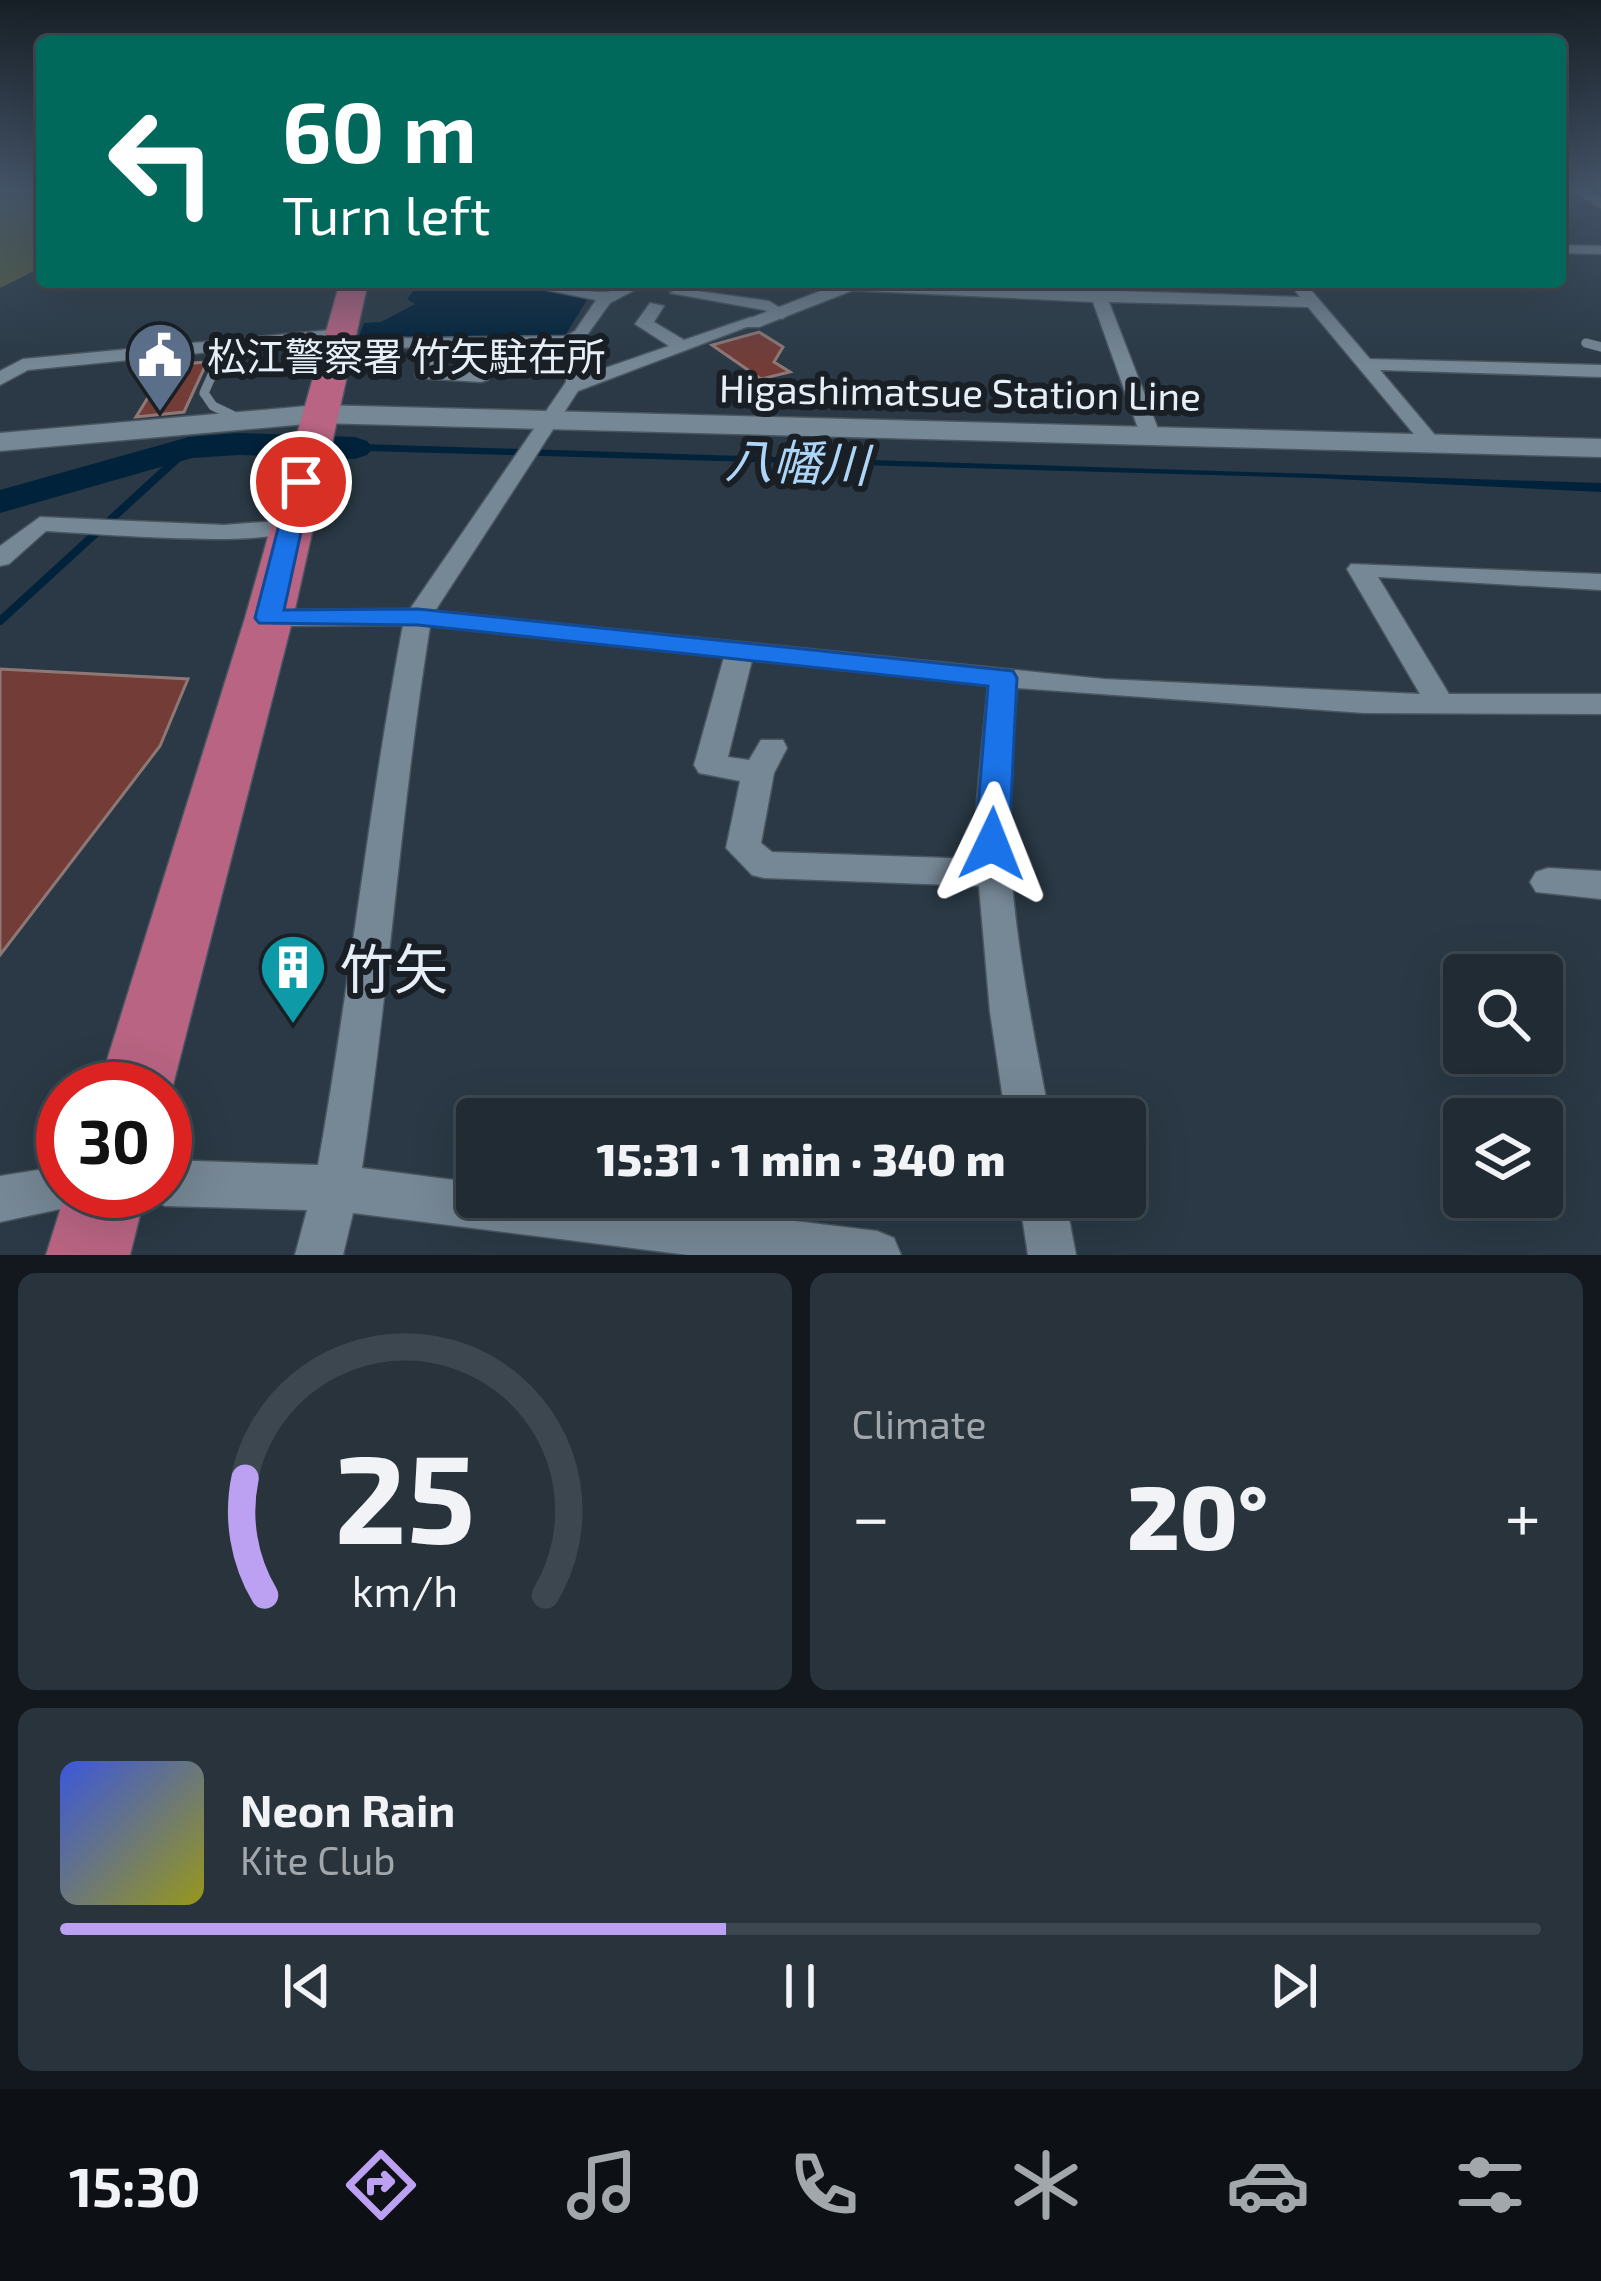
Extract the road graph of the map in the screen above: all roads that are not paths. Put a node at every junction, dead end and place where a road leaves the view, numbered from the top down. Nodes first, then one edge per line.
1 (1566, 249) edge
2 (1601, 250) edge
3 (352, 288) edge
4 (549, 288) edge
5 (581, 288) edge
6 (626, 288) edge
7 (690, 288) edge
8 (850, 288) edge
9 (918, 288) edge
10 (1302, 288) edge
11 (601, 297) junction
12 (1099, 297) junction
13 (1312, 302) junction
14 (656, 306) dead end
15 (782, 314) junction
16 (751, 322) joint
17 (339, 339) junction
18 (444, 341) junction
19 (569, 341) junction
20 (1586, 344) dead end
21 (225, 346) junction
22 (682, 346) junction
23 (1601, 347) edge
24 (1364, 364) junction
25 (1601, 371) edge
26 (481, 376) dead end
27 (0, 379) edge
28 (576, 384) junction
29 (547, 421) junction
30 (231, 422) junction
31 (1150, 434) junction
32 (313, 435) junction
33 (1430, 440) junction
34 (0, 442) edge
35 (1601, 448) edge
36 (290, 527) junction
37 (0, 559) edge
38 (1601, 581) edge
39 (418, 617) junction
40 (269, 618) junction
41 (740, 651) junction
42 (1003, 678) junction
43 (1441, 704) junction
44 (1601, 704) edge
45 (995, 873) junction
46 (1548, 882) dead end
47 (1601, 885) edge
48 (143, 1062) edge
49 (1024, 1098) edge
50 (192, 1184) edge
51 (336, 1188) junction
52 (36, 1193) edge
53 (0, 1199) edge
54 (98, 1218) edge
55 (1046, 1218) edge
56 (88, 1255) edge
57 (319, 1255) edge
58 (877, 1255) edge
59 (1052, 1255) edge

1 - 2 street
3 - 17 highway
4 - 11 street
5 - 11 street
6 - 11 street
7 - 15 street
8 - 15 street
9 - 12 street
10 - 13 street
11 - 19 street
12 - 13 street
12 - 31 street
13 - 24 street
14 - 22 street
15 - 16 street
16 - 22 street
17 - 18 street
17 - 21 street
17 - 32 highway
18 - 19 street
18 - 26 street
19 - 28 street
20 - 23 lane
21 - 27 street
21 - 30 lane
22 - 28 street
24 - 25 street
24 - 33 street
28 - 29 street
29 - 31 main road, Higashimatsue Station Line
29 - 32 main road, Higashimatsue Station Line
29 - 39 street
30 - 32 main road, Higashimatsue Station Line
30 - 34 main road, Higashimatsue Station Line
31 - 33 main road, Higashimatsue Station Line
32 - 36 highway
33 - 35 main road, Higashimatsue Station Line
36 - 37 street
36 - 40 highway
38 - 43 street
39 - 40 street
39 - 41 street
39 - 51 street
40 - 48 highway
41 - 42 street
41 - 45 street
42 - 43 street
42 - 45 street
43 - 44 street
45 - 49 street
46 - 47 street
50 - 51 street
51 - 57 street
51 - 58 street
52 - 53 street
54 - 56 highway
55 - 59 street

